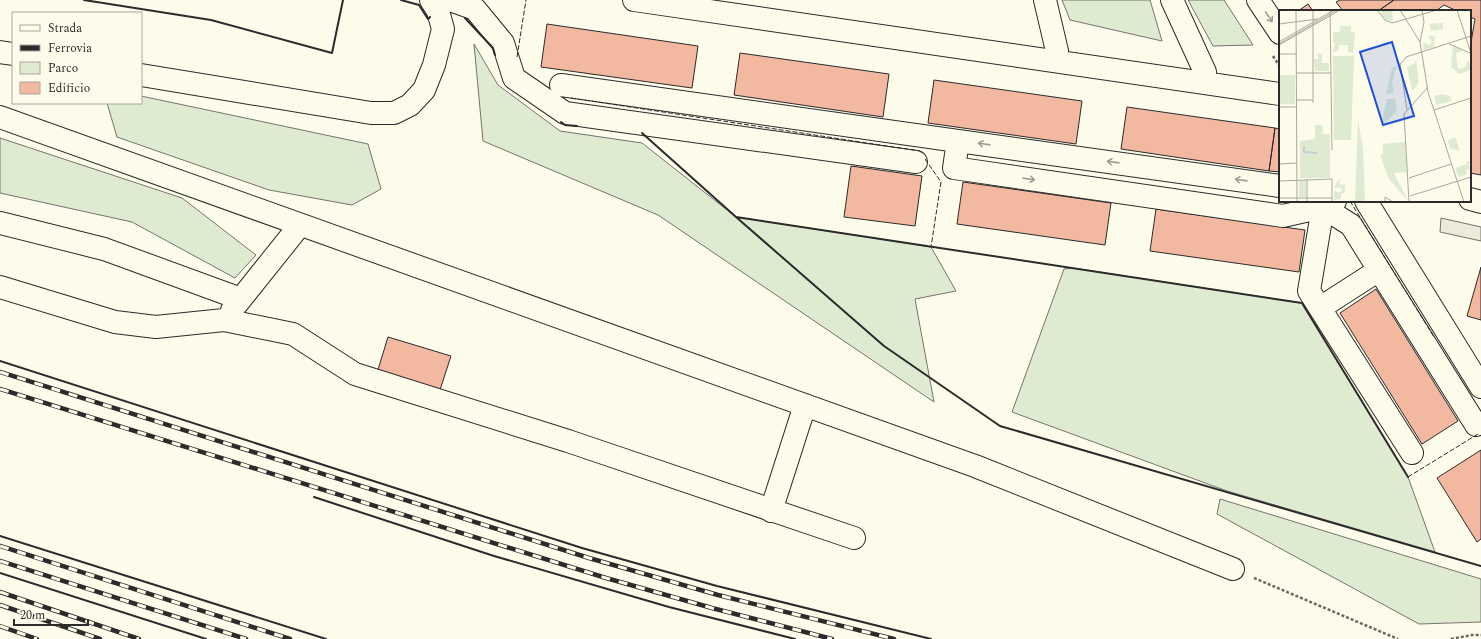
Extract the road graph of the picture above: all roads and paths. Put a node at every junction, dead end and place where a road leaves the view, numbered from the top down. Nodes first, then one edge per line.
1 (431, 0) edge
2 (450, 0) edge
3 (634, 0) edge
4 (1045, 0) edge
5 (1172, 0) edge
6 (1258, 0) edge
7 (1279, 32) edge
8 (1056, 51) dead end
9 (0, 52) edge
10 (12, 54) edge
11 (1206, 72) dead end
12 (142, 75) edge
13 (561, 85) dead end
14 (1279, 94) edge
15 (0, 117) edge
16 (958, 140) junction
17 (916, 162) dead end
18 (1279, 186) edge
19 (1471, 199) edge
20 (1367, 202) edge
21 (1481, 202) edge
22 (1324, 203) edge
23 (0, 223) edge
24 (300, 225) junction
25 (1379, 270) junction
26 (0, 286) edge
27 (241, 299) junction
28 (1320, 308) junction
29 (224, 320) junction
30 (1481, 387) edge
31 (804, 405) junction
32 (1476, 425) dead end
33 (1412, 453) dead end
34 (771, 511) junction
35 (854, 538) dead end
36 (1233, 569) joint
37 (1481, 635) edge
38 (1398, 639) edge
39 (1451, 639) edge

1 - 12 street
2 - 17 street
3 - 14 street
4 - 8 street
5 - 11 street
6 -> 7 street
9 - 10 street
13 - 16 street
15 - 24 street
18 -> 16 street
16 -> 22 street
19 - 21 street
20 - 30 street
22 - 25 street
22 - 28 street
23 - 27 street
24 - 27 street
24 - 31 street
25 - 28 street
25 - 32 street
26 - 29 street
27 - 29 street
28 - 33 street
29 - 34 street
31 - 34 street
31 - 36 street
34 - 35 street
36 - 38 path
37 - 39 path

